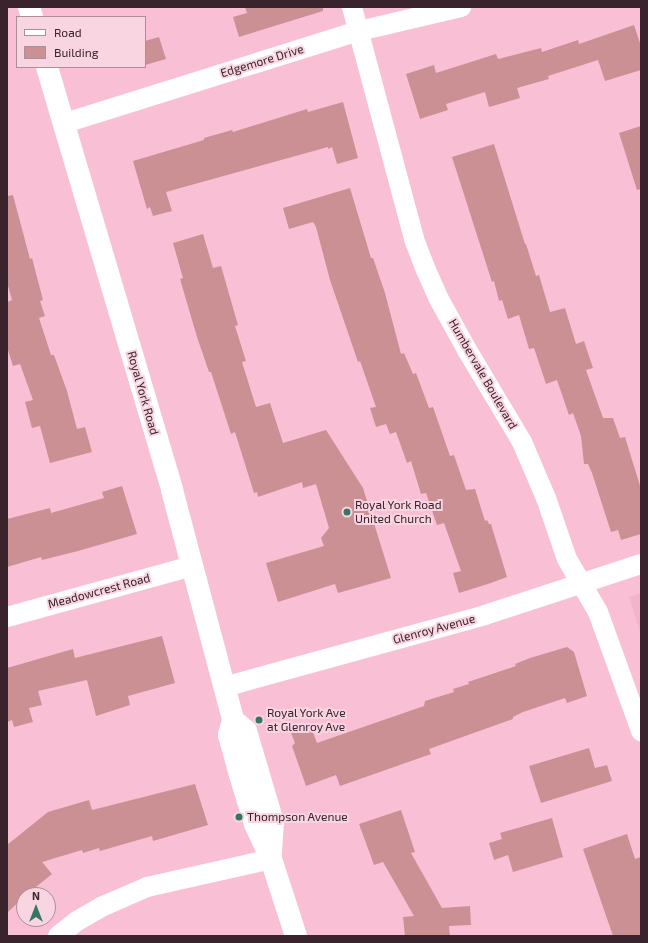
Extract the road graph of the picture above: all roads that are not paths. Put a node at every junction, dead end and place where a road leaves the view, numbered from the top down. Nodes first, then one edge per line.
1 (352, 7) edge
2 (461, 7) edge
3 (359, 31) junction
4 (48, 68) edge
5 (65, 123) junction
6 (641, 564) edge
7 (192, 566) junction
8 (582, 583) junction
9 (7, 617) edge
10 (224, 687) junction
11 (641, 732) edge
12 (271, 859) junction
13 (58, 936) edge
14 (296, 936) edge

1 - 3 street, Humbervale Boulevard
2 - 3 street, Edgemore Drive
3 - 5 street, Edgemore Drive
3 - 8 street, Humbervale Boulevard
4 - 5 main road, Royal York Road
5 - 7 main road, Royal York Road
6 - 8 street, Glenroy Avenue
7 - 9 street, Meadowcrest Road
7 - 10 main road, Royal York Road
8 - 10 street, Glenroy Avenue
8 - 11 street, Humbervale Boulevard
10 - 12 main road, Royal York Road
12 - 13 street
12 - 14 main road, Royal York Road

